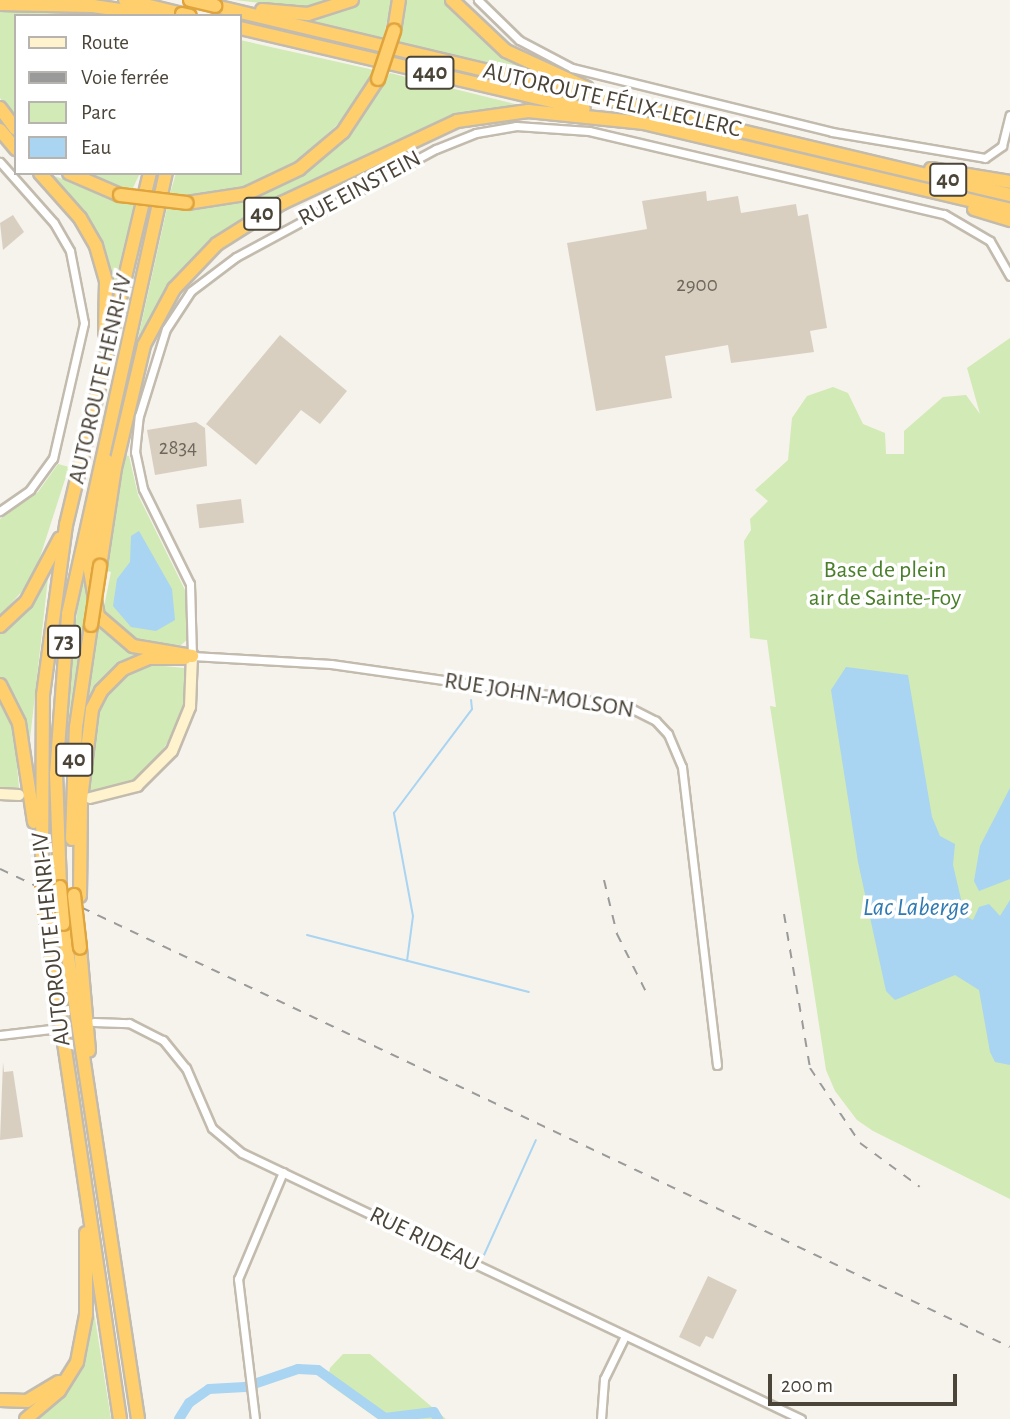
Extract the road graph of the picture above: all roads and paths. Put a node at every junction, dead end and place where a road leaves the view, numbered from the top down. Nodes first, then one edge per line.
1 (125, 0) edge
2 (191, 0) edge
3 (352, 0) edge
4 (399, 0) edge
5 (452, 0) edge
6 (478, 0) edge
7 (0, 4) edge
8 (214, 4) edge
9 (147, 14) edge
10 (183, 14) edge
11 (242, 29) edge
12 (242, 34) edge
13 (315, 47) junction
14 (631, 105) junction
15 (0, 108) edge
16 (1010, 115) edge
17 (644, 123) junction
18 (14, 126) edge
19 (0, 130) edge
20 (14, 147) edge
21 (0, 162) edge
22 (885, 166) junction
23 (42, 175) edge
24 (74, 175) edge
25 (150, 175) edge
26 (166, 175) edge
27 (1010, 181) edge
28 (931, 191) junction
29 (1010, 195) edge
30 (1010, 210) edge
31 (1010, 220) edge
32 (153, 231) junction
33 (1010, 275) edge
34 (103, 368) junction
35 (0, 511) edge
36 (66, 525) junction
37 (0, 626) edge
38 (192, 656) junction
39 (0, 685) edge
40 (0, 794) edge
41 (19, 795) dead end
42 (90, 798) dead end
43 (40, 853) junction
44 (77, 896) junction
45 (94, 1022) dead end
46 (50, 1029) dead end
47 (0, 1035) edge
48 (717, 1065) dead end
49 (96, 1135) junction
50 (283, 1172) junction
51 (85, 1197) junction
52 (625, 1336) junction
53 (82, 1343) junction
54 (0, 1400) edge
55 (26, 1419) edge
56 (120, 1419) edge
57 (138, 1419) edge
58 (255, 1419) edge
59 (601, 1419) edge
60 (801, 1419) edge

1 - 10 highway
2 - 8 highway, 40, bridge
3 - 8 highway
4 - 24 highway, bridge
5 - 14 highway
6 - 16 street
7 - 9 highway
8 - 14 highway, AUTOROUTE FÉLIX-LECLERC / 40
11 - 13 highway, AUTOROUTE FÉLIX-LECLERC / 440
12 - 13 highway
13 - 17 highway, AUTOROUTE FÉLIX-LECLERC / 440
14 - 22 highway, AUTOROUTE FÉLIX-LECLERC / 40
15 - 18 highway
17 - 28 highway, AUTOROUTE FÉLIX-LECLERC / 40
17 - 44 highway, 40, bridge
19 - 20 highway
21 - 35 street
22 - 27 highway
22 - 29 highway, AUTOROUTE FÉLIX-LECLERC / 40
23 - 34 highway
25 - 34 highway, AUTOROUTE HENRI-IV / 40
26 - 32 highway, AUTOROUTE HENRI-IV / 73
28 - 30 highway, AUTOROUTE FÉLIX-LECLERC / 40
28 - 31 highway
32 - 38 highway
32 - 49 highway, AUTOROUTE HENRI-IV / 73, bridge
33 - 38 street, RUE EINSTEIN
34 - 36 highway, AUTOROUTE HENRI-IV / 40
36 - 37 highway
36 - 43 highway, AUTOROUTE HENRI-IV / 40
38 - 42 street, RUE EINSTEIN
38 - 44 highway
38 - 48 street, RUE JOHN-MOLSON
39 - 43 highway
40 - 41 street
43 - 51 highway, AUTOROUTE HENRI-IV / 40, bridge
44 - 49 highway, 40, bridge
45 - 50 street, RUE RIDEAU
46 - 47 street
49 - 57 highway, AUTOROUTE HENRI-IV / 40
50 - 52 street, RUE RIDEAU
50 - 58 street
51 - 53 highway
51 - 56 highway, AUTOROUTE HENRI-IV / 40
52 - 59 street
52 - 60 street, RUE RIDEAU
53 - 54 highway
53 - 55 highway

